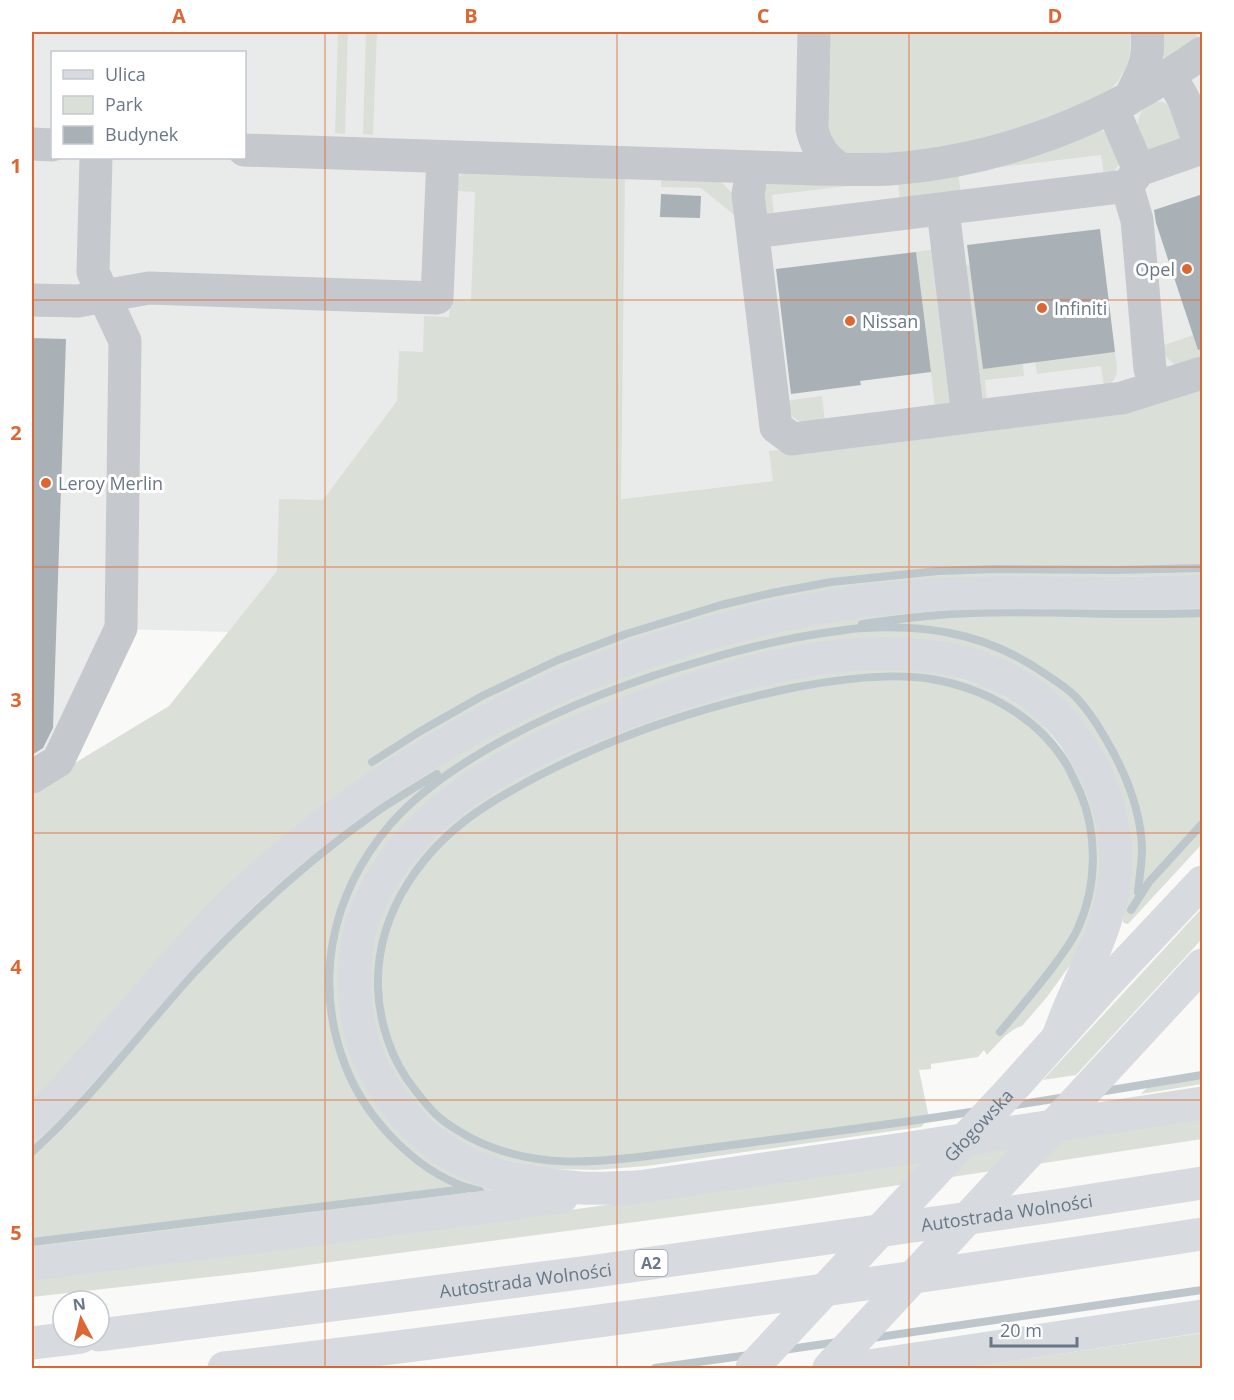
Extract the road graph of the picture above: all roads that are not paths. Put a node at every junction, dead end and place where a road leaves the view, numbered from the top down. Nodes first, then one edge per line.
1 (814, 32) edge
2 (1147, 32) edge
3 (1203, 53) edge
4 (1170, 75) junction
5 (1120, 103) junction
6 (32, 144) edge
7 (51, 145) edge
8 (1202, 148) edge
9 (246, 150) edge
10 (443, 157) junction
11 (96, 159) edge
12 (753, 167) junction
13 (842, 169) junction
14 (1133, 178) junction
15 (943, 210) junction
16 (753, 232) junction
17 (104, 296) junction
18 (32, 300) edge
19 (1203, 373) edge
20 (1157, 387) junction
21 (968, 417) junction
22 (1203, 591) edge
23 (32, 777) edge
24 (1203, 882) edge
25 (1203, 965) edge
26 (1058, 1036) junction
27 (1203, 1103) edge
28 (32, 1123) edge
29 (1203, 1183) edge
30 (639, 1186) junction
31 (1203, 1234) edge
32 (32, 1264) edge
33 (1203, 1316) edge
34 (111, 1333) edge
35 (51, 1341) edge
36 (32, 1343) edge
37 (224, 1368) edge
38 (752, 1368) edge
39 (829, 1368) edge
40 (855, 1368) edge

1 - 13 lane
2 - 5 lane
3 - 4 lane
4 - 5 lane
4 - 8 lane
5 - 13 lane
5 - 14 lane
6 - 7 lane
8 - 14 lane
9 - 10 lane
10 - 12 lane
10 - 17 lane
11 - 17 lane
12 - 13 lane
12 - 16 lane
14 - 15 lane
14 - 20 lane
15 - 16 lane
15 - 21 lane
16 - 21 lane
17 - 18 lane
17 - 23 lane
19 - 20 lane
20 - 21 lane
22 - 28 main road
24 - 26 main road, Głogowska
25 - 39 main road
26 - 30 main road
26 - 38 main road, Głogowska
27 - 30 main road
29 - 34 main road, Autostrada Wolności / A2
30 - 32 main road
31 - 37 main road
33 - 40 main road
35 - 36 main road

